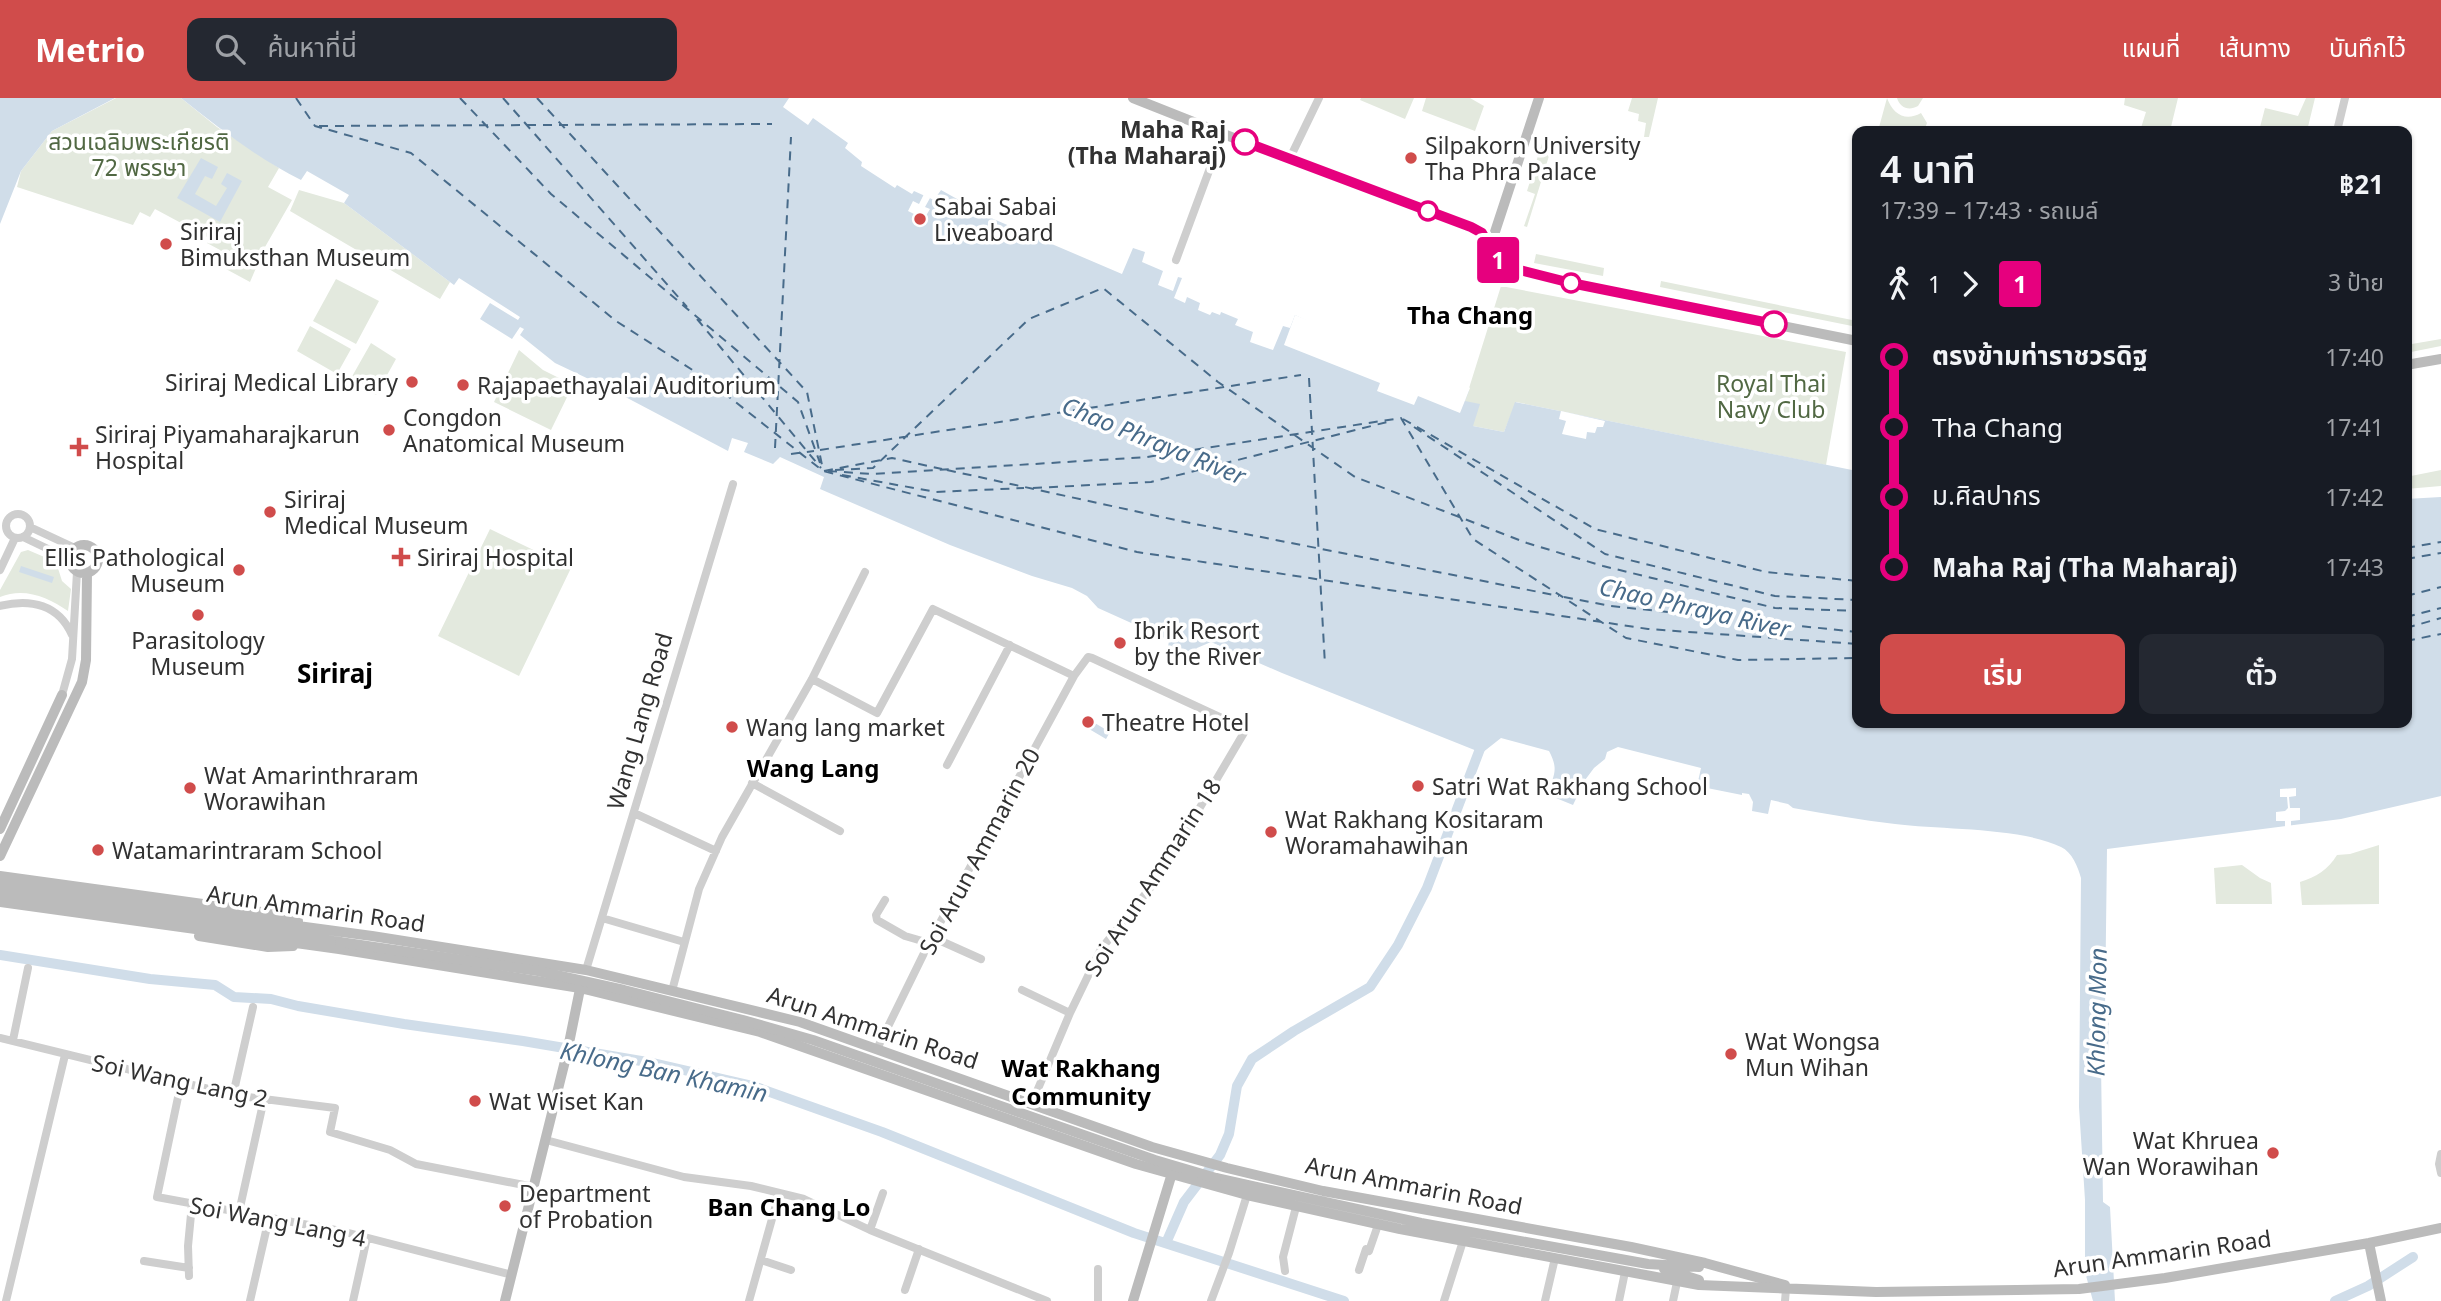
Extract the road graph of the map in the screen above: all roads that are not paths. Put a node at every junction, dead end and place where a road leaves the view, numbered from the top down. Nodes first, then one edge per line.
1 (1133, 98) edge
2 (1319, 98) edge
3 (1539, 98) edge
4 (2346, 98) edge
5 (2338, 126) edge
6 (1223, 133) junction
7 (1289, 160) junction
8 (1490, 247) junction
9 (1176, 260) dead end
10 (1852, 340) edge
11 (2441, 359) edge
12 (2412, 364) edge
13 (733, 484) dead end
14 (30, 527) junction
15 (19, 538) junction
16 (72, 553) junction
17 (0, 570) edge
18 (82, 572) junction
19 (865, 572) dead end
20 (0, 606) edge
21 (74, 638) junction
22 (1010, 645) junction
23 (1074, 676) junction
24 (812, 678) junction
25 (62, 695) joint
26 (1245, 731) joint
27 (947, 765) dead end
28 (752, 783) junction
29 (634, 813) junction
30 (0, 829) edge
31 (840, 831) dead end
32 (716, 851) junction
33 (0, 856) edge
34 (0, 876) edge
35 (0, 886) edge
36 (0, 894) edge
37 (885, 900) dead end
38 (0, 902) edge
39 (0, 909) edge
40 (602, 918) junction
41 (316, 928) junction
42 (930, 940) junction
43 (684, 942) junction
44 (307, 944) junction
45 (981, 960) dead end
46 (28, 968) dead end
47 (586, 971) junction
48 (580, 988) junction
49 (1022, 990) dead end
50 (672, 991) junction
51 (253, 1007) dead end
52 (1070, 1013) junction
53 (0, 1038) edge
54 (13, 1040) junction
55 (877, 1049) junction
56 (65, 1055) junction
57 (181, 1083) junction
58 (233, 1095) junction
59 (264, 1099) junction
60 (1032, 1103) junction
61 (1023, 1124) junction
62 (546, 1140) junction
63 (2441, 1154) edge
64 (1179, 1155) junction
65 (2441, 1173) edge
66 (1171, 1175) junction
67 (534, 1187) junction
68 (883, 1193) dead end
69 (779, 1194) junction
70 (1247, 1195) junction
71 (241, 1203) dead end
72 (192, 1204) junction
73 (1296, 1207) junction
74 (269, 1218) junction
75 (1378, 1225) junction
76 (2441, 1228) edge
77 (870, 1230) junction
78 (367, 1238) junction
79 (1463, 1241) junction
80 (2369, 1243) junction
81 (919, 1249) junction
82 (1555, 1258) junction
83 (761, 1260) junction
84 (144, 1261) dead end
85 (1648, 1264) junction
86 (1098, 1269) dead end
87 (1726, 1269) junction
88 (792, 1270) dead end
89 (1285, 1270) dead end
90 (1359, 1270) dead end
91 (1625, 1272) junction
92 (512, 1275) junction
93 (1677, 1282) junction
94 (1723, 1287) junction
95 (905, 1290) dead end
96 (1801, 1290) junction
97 (1786, 1295) edge
98 (1876, 1296) edge
99 (2380, 1299) edge
100 (6, 1301) edge
101 (250, 1301) edge
102 (353, 1301) edge
103 (505, 1301) edge
104 (748, 1301) edge
105 (1047, 1301) edge
106 (1098, 1301) edge
107 (1133, 1301) edge
108 (1211, 1301) edge
109 (1444, 1301) edge
110 (1545, 1301) edge
111 (1619, 1301) edge
112 (1673, 1301) edge

1 - 6 main road
2 - 7 street
3 - 8 main road
4 - 5 street
6 - 7 main road
6 - 9 street
7 - 8 main road
8 - 10 main road
11 - 12 main road
13 - 29 street, Wang Lang Road
14 - 15 street
14 - 15 street
14 - 16 street
15 - 16 street
15 - 17 street
16 - 18 main road
16 - 18 main road
18 - 21 street
18 - 33 main road
19 - 24 street
20 - 21 street
21 - 25 street
22 - 23 street
22 - 24 street
22 - 27 street
23 - 26 street, Soi Arun Ammarin 20
23 - 42 street, Soi Arun Ammarin 20
24 - 28 street
25 - 30 main road
26 - 52 street, Soi Arun Ammarin 18
28 - 31 street
28 - 32 street
29 - 32 street
29 - 40 street, Wang Lang Road
32 - 43 street
34 - 41 main road
35 - 41 main road, Arun Ammarin Road
36 - 85 main road, bridge
37 - 42 street
38 - 44 main road, Arun Ammarin Road
39 - 44 main road
40 - 43 street
40 - 47 street, Wang Lang Road
41 - 47 main road, Arun Ammarin Road
42 - 45 street
42 - 55 street, Soi Arun Ammarin 20
43 - 50 street
44 - 48 main road, Arun Ammarin Road
46 - 54 street
47 - 48 main road
47 - 50 main road, Arun Ammarin Road
48 - 61 main road, Arun Ammarin Road
48 - 62 main road
49 - 52 street
50 - 55 main road, Arun Ammarin Road
51 - 58 street
52 - 60 street, Soi Arun Ammarin 18
53 - 54 street, Soi Wang Lang 2
54 - 56 street, Soi Wang Lang 2
55 - 60 main road, Arun Ammarin Road
56 - 57 street, Soi Wang Lang 2
56 - 100 street
57 - 58 street, Soi Wang Lang 2
57 - 72 street, Soi Wang Lang 4
58 - 59 street, Soi Wang Lang 2
59 - 67 street, Soi Wang Lang 2
59 - 71 street
60 - 61 main road
60 - 64 main road, Arun Ammarin Road
61 - 66 main road, Arun Ammarin Road
62 - 67 main road
62 - 69 street
63 - 65 street
64 - 66 main road
64 - 87 main road, Arun Ammarin Road
66 - 70 main road, Arun Ammarin Road
66 - 107 main road
67 - 92 main road
68 - 77 street
69 - 77 street
69 - 83 street
70 - 73 main road, Arun Ammarin Road
70 - 108 street
72 - 74 street, Soi Wang Lang 4
72 - 84 street
73 - 75 main road, Arun Ammarin Road
73 - 89 street
74 - 78 street, Soi Wang Lang 4
74 - 101 street
75 - 79 main road, Arun Ammarin Road
75 - 90 street
76 - 80 main road, Arun Ammarin Road
77 - 81 street
78 - 92 street, Soi Wang Lang 4
78 - 102 street
79 - 82 main road, Arun Ammarin Road
79 - 109 street
80 - 98 main road, Arun Ammarin Road
80 - 99 main road
81 - 95 street
81 - 105 street
82 - 91 main road, Arun Ammarin Road
82 - 110 street
83 - 88 street
83 - 104 street
85 - 87 main road
85 - 94 main road
86 - 106 street
87 - 96 main road, Arun Ammarin Road
91 - 93 main road, Arun Ammarin Road
91 - 111 street
92 - 103 main road
93 - 94 main road, Arun Ammarin Road
93 - 112 street
94 - 97 main road, Arun Ammarin Road
96 - 97 main road, Arun Ammarin Road
96 - 98 main road, Arun Ammarin Road

